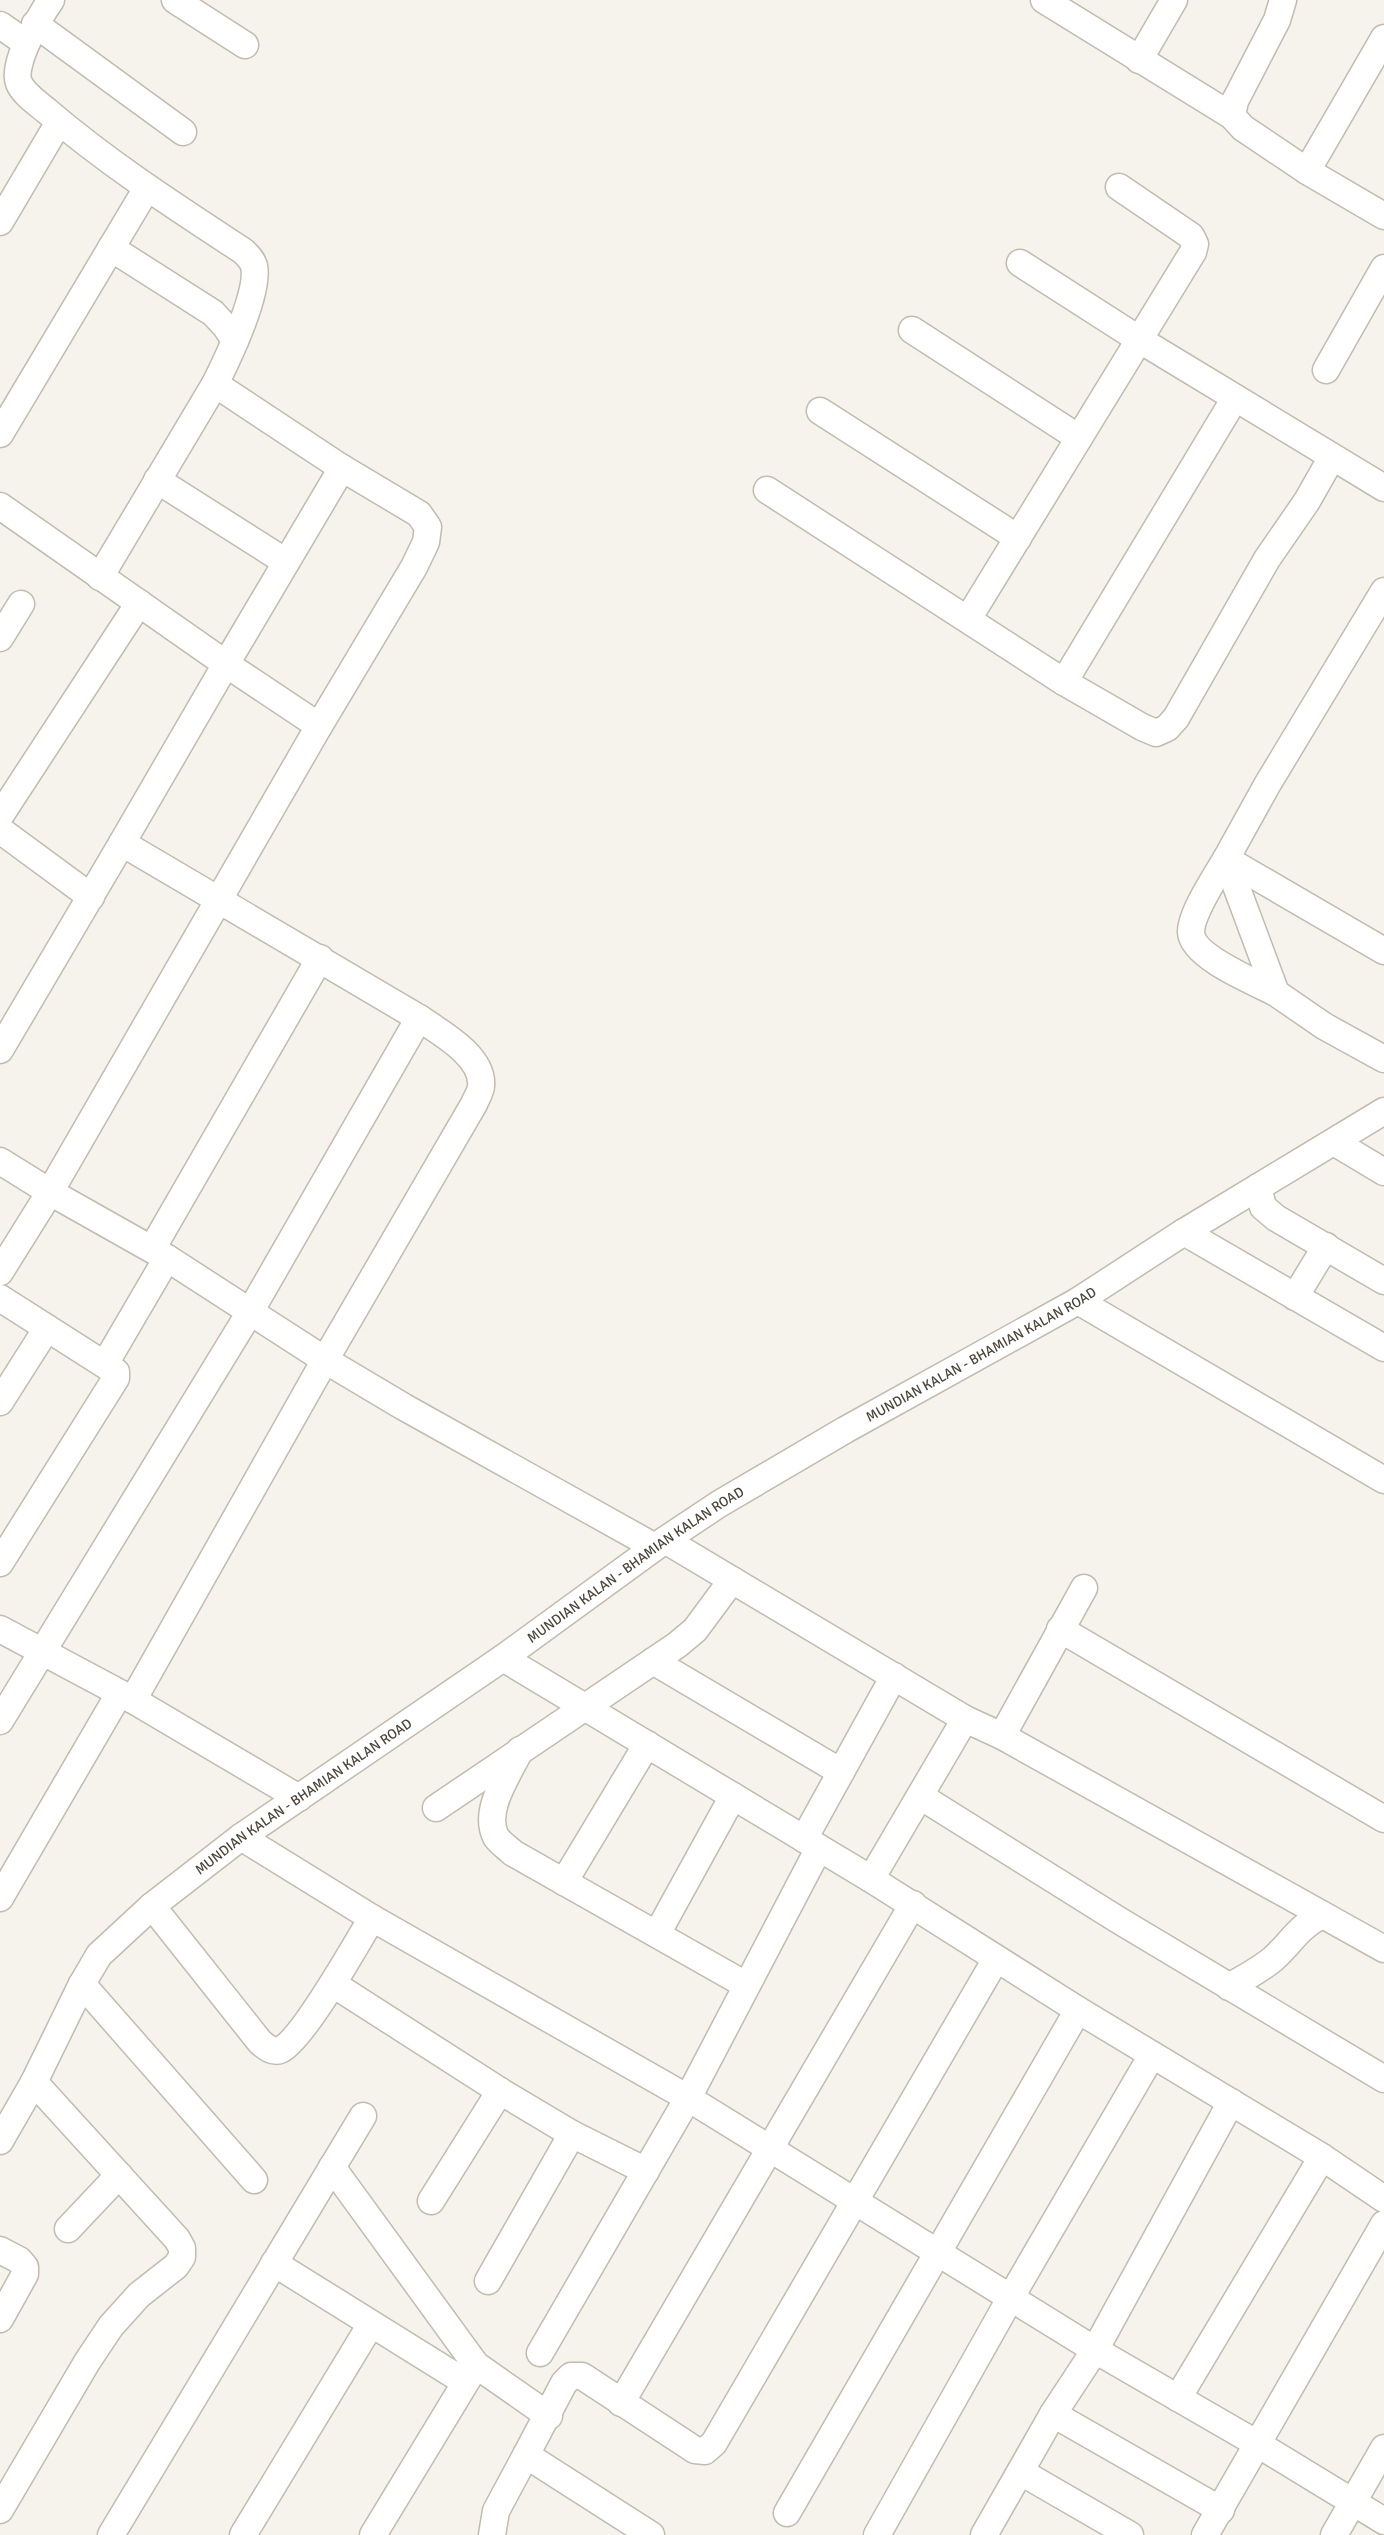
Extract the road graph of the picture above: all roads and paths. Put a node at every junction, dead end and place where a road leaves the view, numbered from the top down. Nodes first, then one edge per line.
1 (51, 0) edge
2 (175, 0) edge
3 (1174, 0) edge
4 (1284, 0) edge
5 (1055, 3) edge
6 (0, 25) edge
7 (31, 33) junction
8 (1384, 38) edge
9 (245, 45) dead end
10 (1139, 60) junction
11 (1232, 116) junction
12 (59, 122) junction
13 (183, 132) dead end
14 (1307, 171) junction
15 (1118, 187) dead end
16 (147, 188) junction
17 (1384, 216) edge
18 (0, 222) edge
19 (111, 248) junction
20 (1020, 263) dead end
21 (1384, 268) edge
22 (912, 330) dead end
23 (231, 334) junction
24 (1140, 340) junction
25 (1326, 370) dead end
26 (215, 384) junction
27 (1235, 398) junction
28 (820, 411) dead end
29 (0, 434) edge
30 (1080, 438) junction
31 (1332, 457) junction
32 (342, 468) junction
33 (157, 480) junction
34 (1384, 488) edge
35 (767, 490) dead end
36 (0, 506) edge
37 (1018, 538) junction
38 (286, 562) junction
39 (100, 577) junction
40 (1384, 591) edge
41 (139, 603) junction
42 (21, 604) dead end
43 (968, 619) junction
44 (0, 638) edge
45 (226, 664) junction
46 (1064, 682) junction
47 (319, 726) junction
48 (0, 816) edge
49 (0, 830) edge
50 (122, 842) junction
51 (1226, 859) junction
52 (91, 897) junction
53 (219, 900) junction
54 (1384, 951) edge
55 (320, 958) junction
56 (1276, 993) junction
57 (419, 1018) junction
58 (0, 1050) edge
59 (1384, 1059) edge
60 (1384, 1111) edge
61 (1334, 1142) junction
62 (0, 1161) edge
63 (1384, 1172) edge
64 (1258, 1187) junction
65 (50, 1192) junction
66 (1184, 1232) junction
67 (1326, 1246) junction
68 (159, 1254) junction
69 (0, 1272) edge
70 (1384, 1280) edge
71 (1295, 1297) junction
72 (0, 1298) edge
73 (1078, 1301) junction
74 (250, 1312) junction
75 (47, 1328) junction
76 (1384, 1348) edge
77 (325, 1360) junction
78 (105, 1364) junction
79 (0, 1402) edge
80 (1384, 1480) edge
81 (660, 1543) junction
82 (0, 1563) edge
83 (732, 1580) junction
84 (1084, 1588) dead end
85 (0, 1629) edge
86 (1060, 1629) junction
87 (42, 1653) junction
88 (503, 1658) junction
89 (653, 1661) junction
90 (894, 1676) junction
91 (126, 1696) junction
92 (584, 1706) junction
93 (964, 1718) junction
94 (0, 1721) edge
95 (1002, 1736) junction
96 (646, 1744) junction
97 (520, 1750) junction
98 (841, 1772) junction
99 (733, 1796) junction
100 (920, 1796) junction
101 (298, 1798) junction
102 (436, 1808) dead end
103 (1384, 1819) edge
104 (241, 1837) junction
105 (811, 1844) junction
106 (871, 1879) junction
107 (564, 1882) junction
108 (0, 1898) edge
109 (913, 1904) junction
110 (152, 1906) junction
111 (1322, 1915) junction
112 (372, 1918) junction
113 (657, 1934) junction
114 (1384, 1949) edge
115 (996, 1959) junction
116 (82, 1984) junction
117 (333, 1984) junction
118 (746, 1985) junction
119 (1229, 1987) junction
120 (1078, 2010) junction
121 (1152, 2055) junction
122 (1384, 2079) edge
123 (34, 2082) junction
124 (500, 2091) junction
125 (688, 2098) junction
126 (1231, 2102) junction
127 (363, 2116) dead end
128 (572, 2134) junction
129 (0, 2141) edge
130 (772, 2148) junction
131 (1322, 2158) junction
132 (332, 2167) junction
133 (646, 2171) junction
134 (119, 2175) junction
135 (254, 2180) dead end
136 (1384, 2199) edge
137 (431, 2201) dead end
138 (857, 2202) junction
139 (1383, 2227) edge
140 (68, 2229) dead end
141 (0, 2250) edge
142 (938, 2253) junction
143 (274, 2264) junction
144 (488, 2281) dead end
145 (1011, 2297) junction
146 (0, 2319) edge
147 (371, 2324) junction
148 (1095, 2350) junction
149 (540, 2353) dead end
150 (471, 2374) junction
151 (1178, 2398) junction
152 (621, 2403) junction
153 (1052, 2414) junction
154 (549, 2416) junction
155 (1256, 2443) junction
156 (1384, 2448) edge
157 (526, 2455) junction
158 (1020, 2472) junction
159 (9, 2475) edge
160 (1352, 2503) junction
161 (0, 2510) edge
162 (1221, 2510) junction
163 (787, 2513) dead end
164 (1384, 2521) edge
165 (111, 2535) edge
166 (243, 2535) edge
167 (373, 2535) edge
168 (492, 2535) edge
169 (651, 2535) edge
170 (877, 2535) edge
171 (984, 2535) edge
172 (1130, 2535) edge
173 (1205, 2535) edge
174 (1334, 2535) edge

1 - 7 street
2 - 9 street
3 - 10 street
4 - 11 street
5 - 10 street
6 - 7 street
7 - 12 street
7 - 13 street
8 - 14 street
10 - 11 street
11 - 14 street
12 - 16 street
12 - 18 street
14 - 17 street
15 - 24 street
16 - 19 street
16 - 23 street
19 - 23 street
19 - 29 street
20 - 24 street
21 - 25 street
22 - 30 street
23 - 26 street
24 - 27 street
24 - 30 street
26 - 32 street
26 - 33 street
27 - 31 street
27 - 46 street
28 - 37 street
30 - 37 street
31 - 34 street
31 - 46 street
32 - 38 street
32 - 47 street
33 - 38 street
33 - 39 street
35 - 43 street
36 - 39 street
37 - 43 street
38 - 45 street
39 - 41 street
40 - 51 street
41 - 45 street
41 - 48 street
42 - 44 street
43 - 46 street
45 - 47 street
45 - 50 street
47 - 53 street
49 - 52 street
50 - 52 street
50 - 53 street
51 - 54 street
51 - 56 street
51 - 56 street
52 - 58 street
53 - 55 street
53 - 65 street
55 - 57 street
55 - 68 street
56 - 59 street
57 - 74 street
57 - 77 street
60 - 61 street, MUNDIAN KALAN - BHAMIAN KALAN ROAD
61 - 63 street
61 - 64 street, MUNDIAN KALAN - BHAMIAN KALAN ROAD
62 - 65 street
64 - 66 street, MUNDIAN KALAN - BHAMIAN KALAN ROAD
64 - 67 street
65 - 68 street
65 - 69 street
66 - 71 street
66 - 73 street, MUNDIAN KALAN - BHAMIAN KALAN ROAD
67 - 70 street
67 - 71 street
68 - 74 street
68 - 78 street
71 - 76 street
72 - 75 street
73 - 80 street
73 - 81 street, MUNDIAN KALAN - BHAMIAN KALAN ROAD
74 - 77 street
74 - 87 street
75 - 78 street
75 - 79 street
77 - 81 street
77 - 91 street
78 - 82 street
81 - 83 street
81 - 88 street, MUNDIAN KALAN - BHAMIAN KALAN ROAD
83 - 89 street
83 - 90 street
84 - 86 street
85 - 87 street
86 - 95 street
86 - 103 street
87 - 91 street
87 - 94 street
88 - 92 street
88 - 101 street, MUNDIAN KALAN - BHAMIAN KALAN ROAD
89 - 92 street
89 - 98 street
90 - 93 street
90 - 98 street
91 - 101 street
91 - 108 street
92 - 96 street
92 - 97 street
93 - 95 street
93 - 100 street
95 - 111 street
96 - 99 street
96 - 107 street
97 - 102 street
97 - 107 street
98 - 105 street
99 - 105 street
99 - 113 street
100 - 106 street
100 - 119 street
101 - 104 street, MUNDIAN KALAN - BHAMIAN KALAN ROAD
104 - 110 street, MUNDIAN KALAN - BHAMIAN KALAN ROAD
104 - 112 street
105 - 106 street
105 - 118 street
106 - 109 street
107 - 113 street
109 - 115 street
109 - 130 street
110 - 116 street, MUNDIAN KALAN - BHAMIAN KALAN ROAD
110 - 117 street
111 - 114 street
111 - 119 street
112 - 117 street
112 - 125 street
113 - 118 street
115 - 120 street
115 - 138 street
116 - 123 street, MUNDIAN KALAN - BHAMIAN KALAN ROAD
116 - 135 street
117 - 124 street
118 - 125 street
119 - 122 street
120 - 121 street
120 - 142 street
121 - 126 street
121 - 145 street
123 - 129 street, MUNDIAN KALAN - BHAMIAN KALAN ROAD
123 - 134 street
124 - 128 street
124 - 137 street
125 - 130 street
125 - 133 street
126 - 131 street
126 - 148 street
127 - 132 street
128 - 133 street
128 - 144 street
130 - 138 street
130 - 152 street
131 - 136 street
131 - 151 street
132 - 143 street
132 - 150 street
133 - 149 street
134 - 140 street
134 - 159 street
138 - 142 street
138 - 152 street
139 - 155 street
141 - 146 street
142 - 145 street
142 - 163 street
143 - 147 street
143 - 165 street
145 - 148 street
145 - 170 street
147 - 150 street
147 - 166 street
148 - 151 street
148 - 153 street
150 - 154 street
150 - 167 street
151 - 155 street
152 - 154 street
153 - 158 street
153 - 162 street
154 - 157 street
155 - 160 street
155 - 162 street
156 - 160 street
157 - 168 street
157 - 169 street
158 - 171 street
158 - 172 street
159 - 161 street
160 - 164 street
160 - 174 street
162 - 173 street

